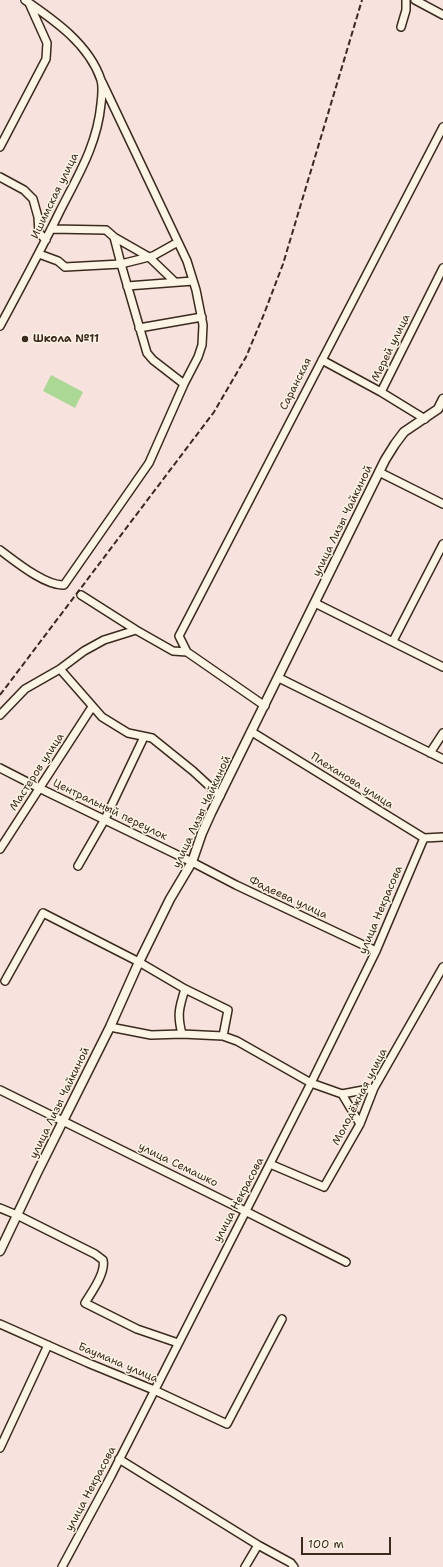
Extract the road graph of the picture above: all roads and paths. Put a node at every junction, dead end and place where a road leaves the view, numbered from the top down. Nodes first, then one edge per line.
1 (406, 0) edge
2 (415, 0) edge
3 (27, 2) edge
4 (443, 15) edge
5 (401, 27) dead end
6 (102, 82) junction
7 (443, 127) edge
8 (0, 147) edge
9 (0, 177) edge
10 (51, 230) junction
11 (114, 237) junction
12 (46, 240) junction
13 (178, 242) junction
14 (39, 254) junction
15 (149, 257) junction
16 (121, 264) junction
17 (443, 268) edge
18 (194, 281) junction
19 (175, 282) junction
20 (127, 286) junction
21 (202, 317) junction
22 (0, 326) edge
23 (139, 328) junction
24 (322, 360) junction
25 (184, 384) junction
26 (381, 392) junction
27 (443, 399) edge
28 (440, 411) edge
29 (425, 419) junction
30 (379, 472) junction
31 (443, 504) edge
32 (443, 544) edge
33 (0, 550) edge
34 (81, 595) dead end
35 (315, 603) junction
36 (136, 630) junction
37 (393, 641) junction
38 (186, 652) junction
39 (443, 667) edge
40 (60, 669) junction
41 (279, 678) junction
42 (265, 706) junction
43 (92, 707) junction
44 (0, 715) edge
45 (252, 732) junction
46 (443, 733) edge
47 (144, 737) junction
48 (430, 753) junction
49 (443, 759) edge
50 (0, 768) edge
51 (39, 788) junction
52 (220, 796) junction
53 (105, 819) junction
54 (443, 837) edge
55 (424, 838) junction
56 (0, 849) edge
57 (192, 862) junction
58 (78, 866) dead end
59 (376, 951) junction
60 (139, 962) junction
61 (443, 967) edge
62 (5, 981) dead end
63 (186, 990) junction
64 (110, 1027) junction
65 (182, 1034) junction
66 (223, 1036) junction
67 (311, 1083) junction
68 (374, 1088) junction
69 (0, 1090) edge
70 (342, 1094) junction
71 (63, 1121) junction
72 (360, 1124) junction
73 (270, 1164) junction
74 (0, 1208) edge
75 (245, 1211) junction
76 (17, 1215) junction
77 (0, 1251) edge
78 (346, 1262) dead end
79 (282, 1319) dead end
80 (0, 1324) edge
81 (178, 1343) junction
82 (48, 1345) junction
83 (154, 1390) junction
84 (0, 1448) edge
85 (119, 1459) junction
86 (258, 1545) junction
87 (62, 1567) edge
88 (245, 1567) edge
89 (294, 1567) edge

1 - 5 street
2 - 4 street
3 - 6 street, Ишимская улица
3 - 8 street
6 - 10 street, Ишимская улица
6 - 13 street
7 - 24 street, Саранская
9 - 12 street
10 - 11 street
10 - 12 street, Ишимская улица
11 - 15 street
11 - 16 street
12 - 14 street, Ишимская улица
13 - 15 street
13 - 18 street
14 - 16 street
14 - 22 street, Ишимская улица
15 - 16 street
15 - 19 street
16 - 20 street
17 - 26 street, Мерей улица
18 - 19 street
18 - 21 street
19 - 20 street
20 - 23 street
21 - 23 street
21 - 25 street
23 - 25 street
24 - 26 street
24 - 38 street, Саранская
25 - 33 street
26 - 29 street, Мерей улица
27 - 28 street, улица Лизы Чайкиной
28 - 29 street, улица Лизы Чайкиной
29 - 30 street, улица Лизы Чайкиной
30 - 31 street
30 - 35 street, улица Лизы Чайкиной
32 - 37 street
34 - 36 street
35 - 37 street
35 - 41 street, улица Лизы Чайкиной
36 - 38 street
36 - 40 street
37 - 39 street
38 - 42 street
40 - 43 street
40 - 44 street
41 - 42 street, улица Лизы Чайкиной
41 - 48 street
42 - 45 street, улица Лизы Чайкиной
43 - 47 street
43 - 51 street, Мастеров улица
45 - 52 street, улица Лизы Чайкиной
45 - 55 street, Плеханова улица
46 - 48 street
47 - 52 street
47 - 53 street
48 - 49 street
50 - 51 street, Центральный переулок
51 - 53 street, Центральный переулок
51 - 56 street, Мастеров улица
52 - 57 street, улица Лизы Чайкиной
53 - 57 street, Центральный переулок
53 - 58 street
54 - 55 street
55 - 59 street, улица Некрасова
57 - 59 street, Фадеева улица
57 - 60 street, улица Лизы Чайкиной
59 - 67 street, улица Некрасова
60 - 62 street
60 - 63 street
60 - 64 street, улица Лизы Чайкиной
61 - 68 street, Молодёжная улица
63 - 65 street
63 - 66 street
64 - 65 street
64 - 71 street, улица Лизы Чайкиной
65 - 66 street
66 - 67 street
67 - 70 street
67 - 73 street, улица Некрасова
68 - 70 street
68 - 72 street, Молодёжная улица
69 - 71 street, улица Семашко
70 - 72 street
71 - 75 street, улица Семашко
71 - 76 street, улица Лизы Чайкиной
72 - 73 street, Молодёжная улица
73 - 75 street, улица Некрасова
74 - 76 street
75 - 78 street, улица Семашко
75 - 81 street, улица Некрасова
76 - 77 street, улица Лизы Чайкиной
76 - 81 street
79 - 83 street, Баумана улица
80 - 82 street, Баумана улица
81 - 83 street, улица Некрасова
82 - 83 street, Баумана улица
82 - 84 street
83 - 85 street, улица Некрасова
85 - 86 street
85 - 87 street, улица Некрасова
86 - 88 street
86 - 89 street

